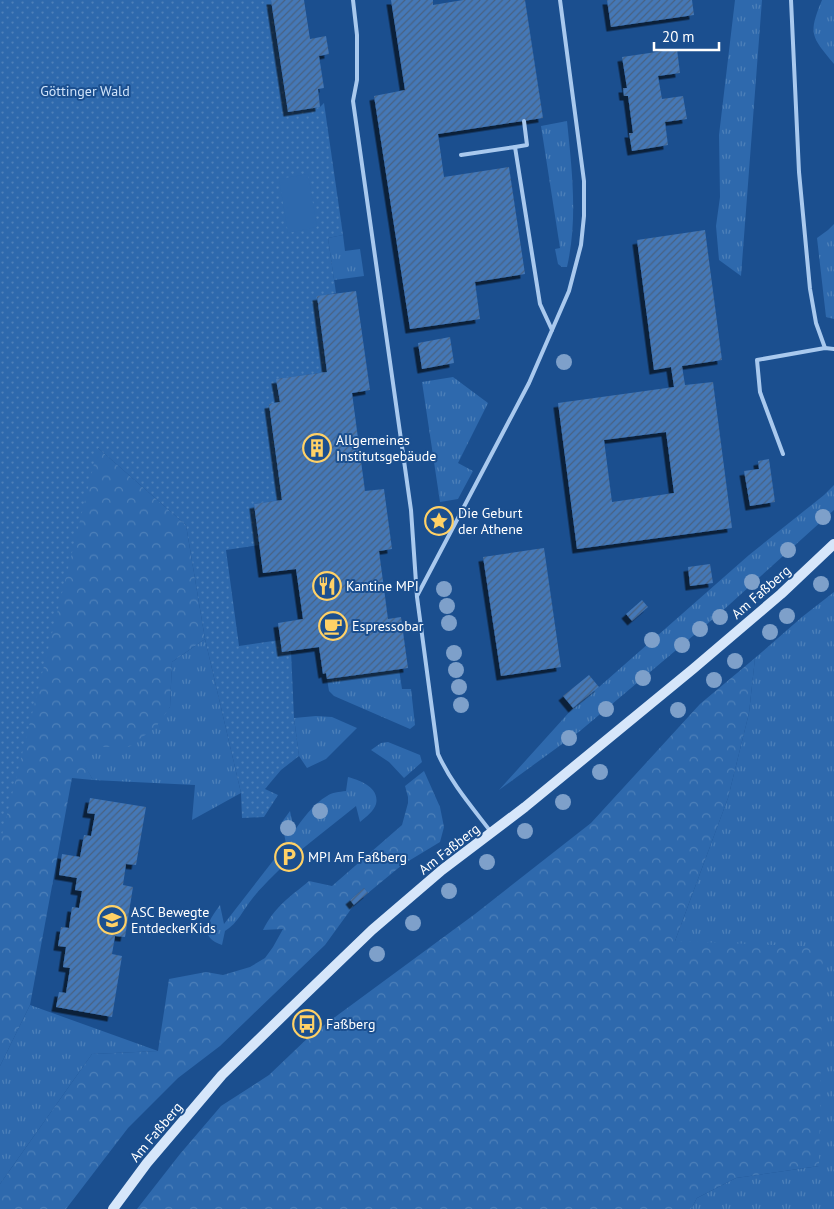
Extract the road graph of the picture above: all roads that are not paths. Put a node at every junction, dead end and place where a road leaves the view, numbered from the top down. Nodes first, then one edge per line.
1 (352, 0) edge
2 (560, 0) edge
3 (791, 0) edge
4 (524, 121) dead end
5 (516, 147) junction
6 (461, 155) dead end
7 (552, 330) junction
8 (825, 348) junction
9 (834, 350) edge
10 (783, 454) dead end
11 (834, 544) edge
12 (417, 597) junction
13 (491, 833) junction
14 (113, 1209) edge

1 - 12 lane
2 - 7 lane
3 - 8 lane
4 - 5 lane
5 - 6 lane
5 - 7 lane
7 - 12 lane
8 - 9 lane
8 - 10 lane
11 - 13 street, Am Faßberg
12 - 13 lane
13 - 14 street, Am Faßberg

